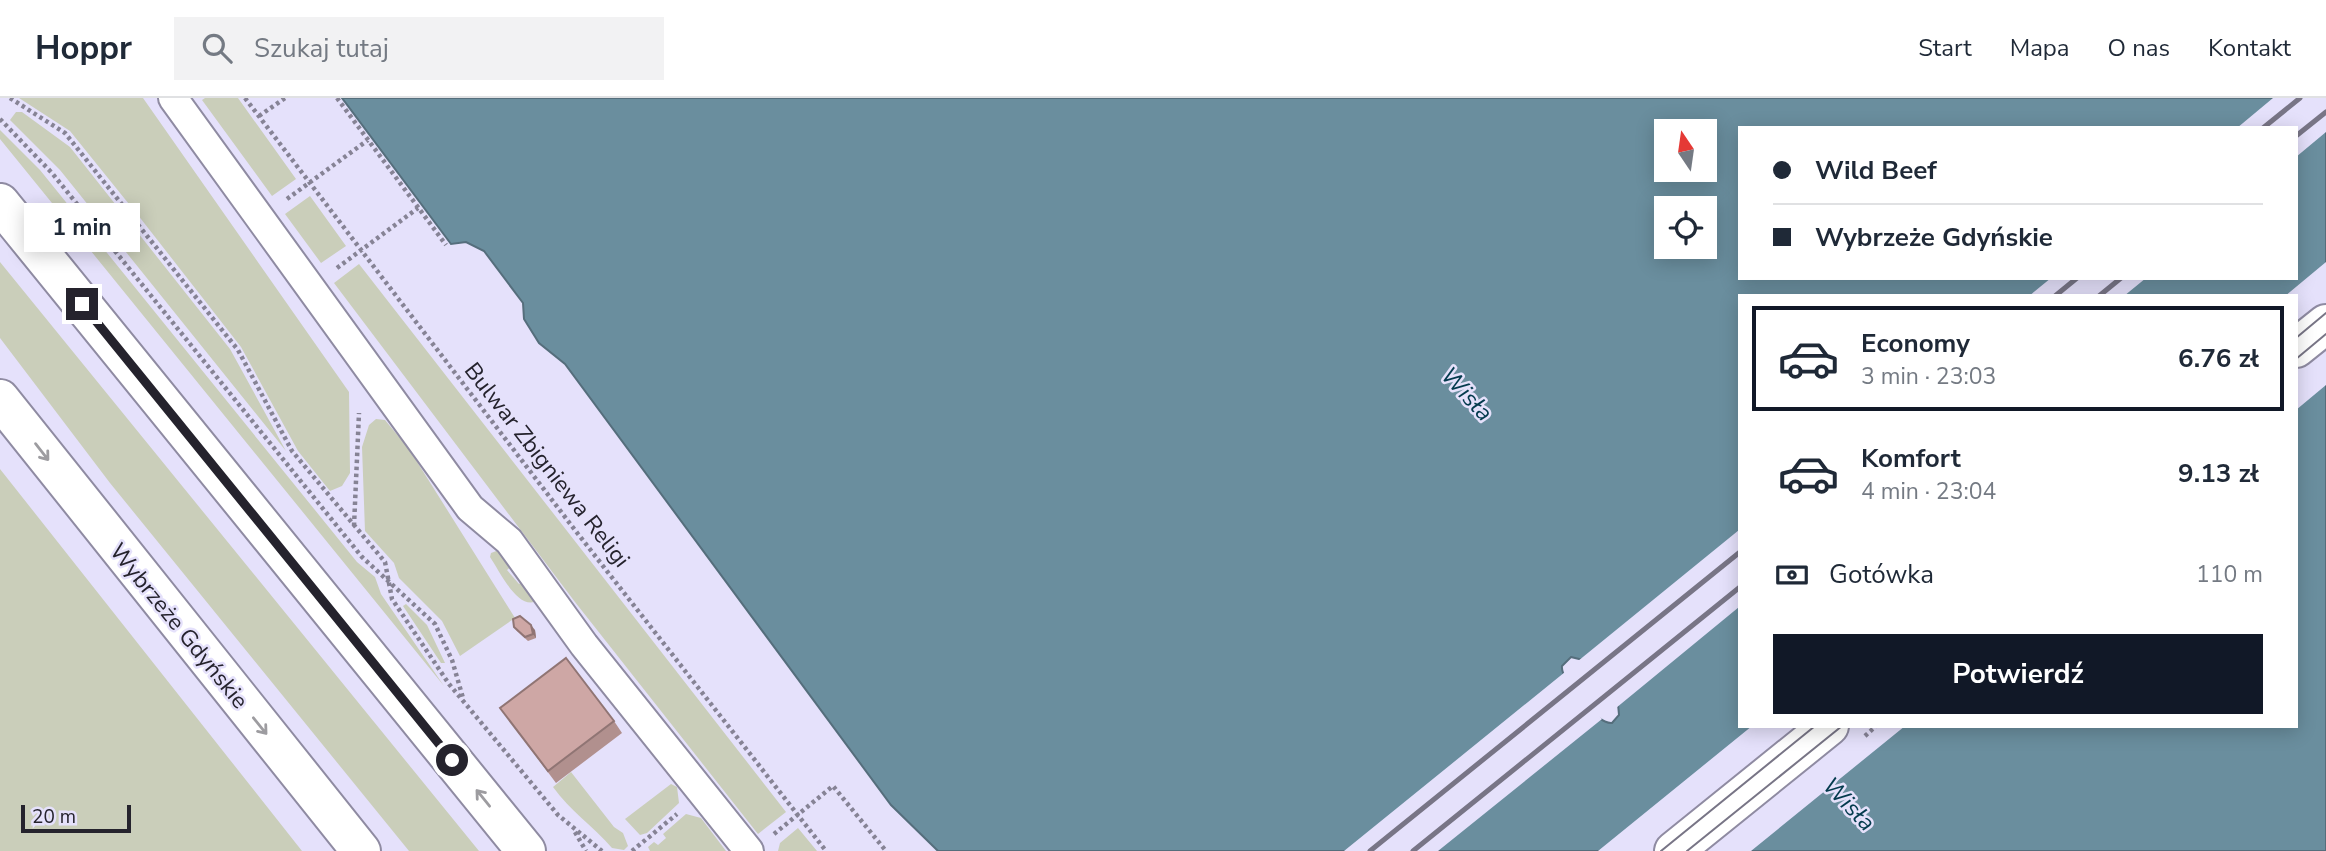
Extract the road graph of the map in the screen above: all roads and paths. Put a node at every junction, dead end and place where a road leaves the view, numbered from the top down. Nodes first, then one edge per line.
1 (10, 98) edge
2 (173, 98) edge
3 (245, 98) edge
4 (285, 98) edge
5 (337, 98) edge
6 (259, 116) junction
7 (0, 118) edge
8 (368, 140) junction
9 (309, 183) junction
10 (0, 203) edge
11 (418, 208) junction
12 (260, 218) junction
13 (446, 245) dead end
14 (360, 251) junction
15 (310, 287) junction
16 (2326, 324) edge
17 (2298, 346) edge
18 (361, 358) junction
19 (0, 399) edge
20 (354, 527) junction
21 (388, 578) junction
22 (464, 701) junction
23 (1827, 728) edge
24 (703, 793) junction
25 (797, 815) junction
26 (575, 831) junction
27 (361, 851) edge
28 (526, 851) edge
29 (586, 851) edge
30 (602, 851) edge
31 (632, 851) edge
32 (749, 851) edge
33 (826, 851) edge
34 (887, 851) edge
35 (1674, 851) edge

1 - 20 path
2 - 12 street
3 - 6 path, Bulwar Zbigniewa Religi
4 - 6 path
5 - 8 path
6 - 9 path, Bulwar Zbigniewa Religi
7 - 21 path
8 - 9 path
8 - 11 path
9 - 12 path
9 - 14 path, Bulwar Zbigniewa Religi
28 -> 10 main road
11 - 13 path
11 - 14 path
12 - 15 street
14 - 15 path
14 - 25 path, Bulwar Zbigniewa Religi
15 - 18 street
16 - 17 main road
18 - 20 path
18 - 24 street
19 -> 27 main road, Wybrzeże Gdyńskie
20 - 21 path
21 - 22 path
21 - 22 path
22 - 26 path
23 - 35 main road
24 - 31 path
24 - 32 street
25 - 33 path, Bulwar Zbigniewa Religi
25 - 34 path
26 - 29 path
26 - 30 path

